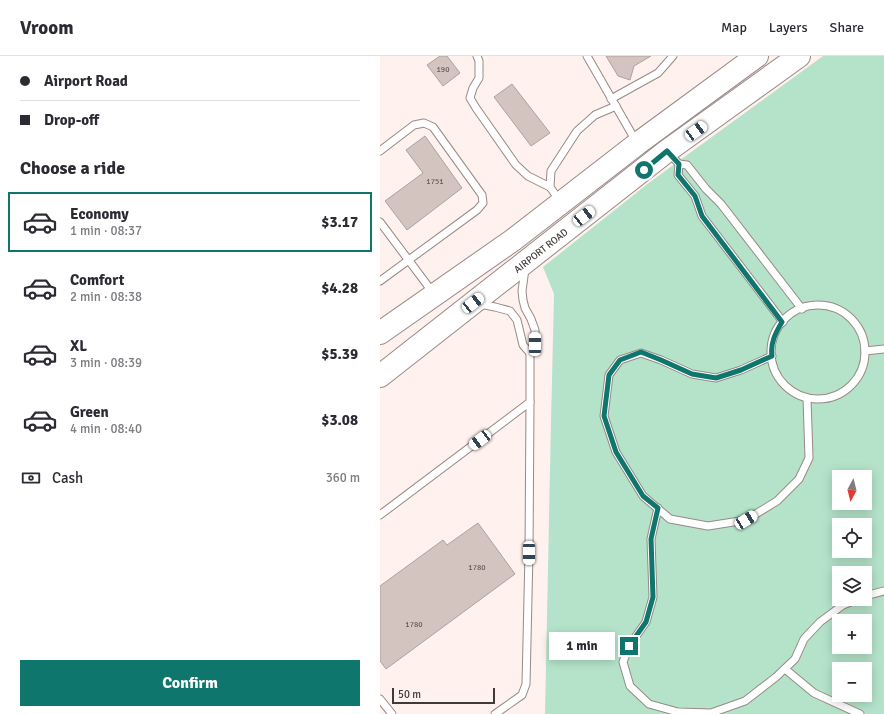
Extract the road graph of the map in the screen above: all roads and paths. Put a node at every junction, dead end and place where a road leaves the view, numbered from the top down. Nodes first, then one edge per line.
1 (477, 56) edge
2 (587, 56) edge
3 (673, 56) edge
4 (758, 56) edge
5 (799, 56) edge
6 (611, 98) junction
7 (616, 106) junction
8 (637, 144) junction
9 (380, 151) edge
10 (673, 158) junction
11 (706, 189) junction
12 (556, 195) junction
13 (695, 196) junction
14 (380, 222) edge
15 (408, 260) junction
16 (525, 263) junction
17 (380, 281) edge
18 (435, 295) junction
19 (473, 303) junction
20 (802, 309) junction
21 (782, 322) junction
22 (380, 333) edge
23 (884, 349) edge
24 (865, 351) junction
25 (530, 353) junction
26 (772, 356) junction
27 (380, 376) edge
28 (807, 398) junction
29 (530, 402) junction
30 (658, 508) junction
31 (380, 515) edge
32 (884, 591) edge
33 (872, 594) edge
34 (842, 606) edge
35 (785, 669) junction
36 (380, 699) edge
37 (392, 714) edge
38 (495, 714) edge
39 (860, 714) edge

1 - 12 lane
2 - 6 lane
3 - 6 lane
4 - 8 main road
5 - 10 main road, AIRPORT ROAD
6 - 7 lane
7 - 8 lane
7 - 12 lane
8 - 12 main road
9 - 15 lane
10 - 11 lane
10 - 13 lane
10 - 16 main road, AIRPORT ROAD
11 - 13 lane
11 - 20 lane
12 - 18 main road
13 - 21 lane
14 - 15 lane
15 - 17 lane
15 - 18 lane
16 - 19 main road, AIRPORT ROAD
16 - 25 lane
18 - 22 main road
19 - 25 lane
19 - 27 main road, AIRPORT ROAD
20 - 21 lane
20 - 24 lane
21 - 26 lane
23 - 24 lane
24 - 28 lane
25 - 29 lane
26 - 28 lane
26 - 30 lane
28 - 30 lane
29 - 31 lane
29 - 38 lane
30 - 35 lane
32 - 33 lane
34 - 35 lane
35 - 39 lane
36 - 37 lane

